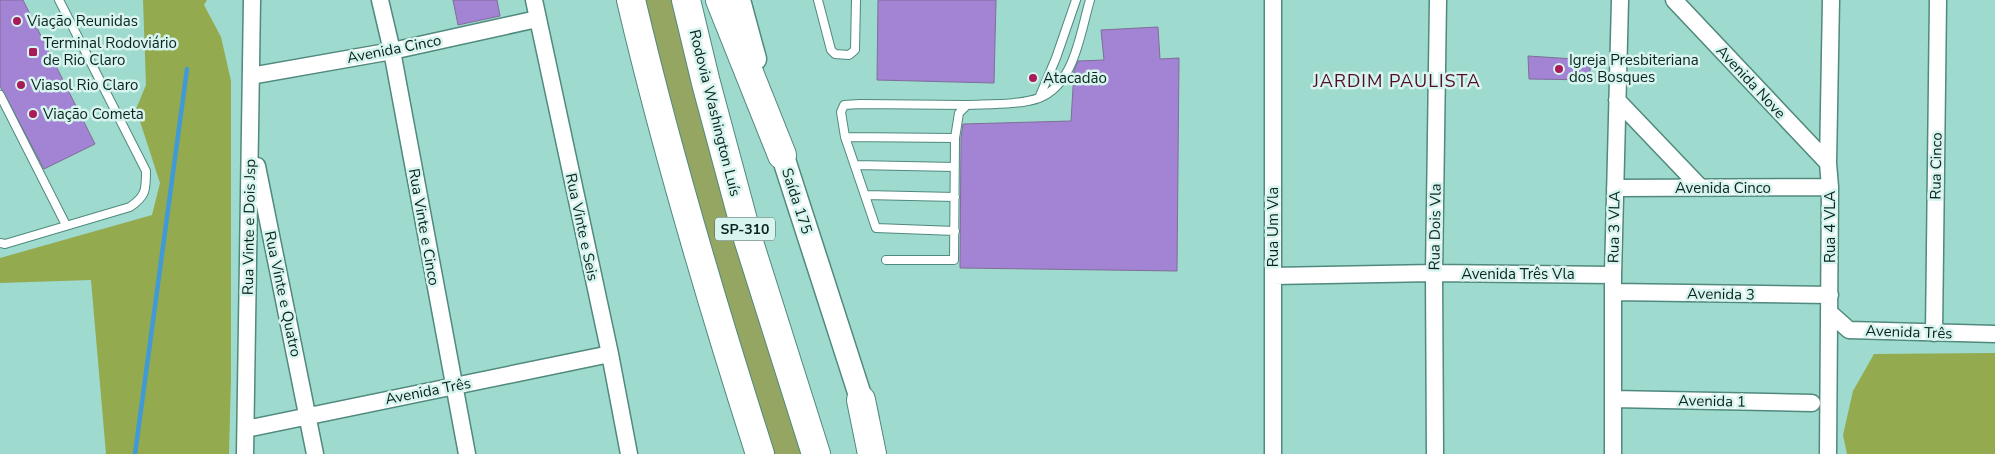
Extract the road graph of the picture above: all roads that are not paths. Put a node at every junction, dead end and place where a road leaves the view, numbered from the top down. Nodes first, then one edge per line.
1 (59, 0) edge
2 (252, 0) edge
3 (380, 0) edge
4 (534, 0) edge
5 (626, 0) edge
6 (631, 0) edge
7 (686, 0) edge
8 (720, 0) edge
9 (738, 0) edge
10 (818, 0) edge
11 (856, 0) edge
12 (1076, 0) edge
13 (1090, 0) edge
14 (1273, 0) edge
15 (1438, 0) edge
16 (1620, 0) edge
17 (1674, 0) edge
18 (1831, 0) edge
19 (1938, 0) edge
20 (537, 19) junction
21 (392, 51) junction
22 (645, 58) junction
23 (251, 76) junction
24 (0, 95) edge
25 (1039, 98) junction
26 (1617, 100) junction
27 (967, 105) junction
28 (250, 135) junction
29 (845, 137) junction
30 (954, 138) junction
31 (782, 155) junction
32 (1828, 163) junction
33 (855, 165) junction
34 (955, 167) junction
35 (1830, 187) junction
36 (1615, 188) junction
37 (1701, 188) junction
38 (865, 195) junction
39 (956, 197) junction
40 (66, 225) junction
41 (955, 231) junction
42 (0, 243) edge
43 (886, 260) dead end
44 (1434, 273) junction
45 (1613, 275) junction
46 (1274, 276) junction
47 (1613, 292) junction
48 (1830, 295) junction
49 (1830, 313) junction
50 (1934, 332) junction
51 (1995, 334) edge
52 (610, 354) junction
53 (454, 386) junction
54 (1613, 399) junction
55 (861, 400) junction
56 (1812, 403) dead end
57 (308, 415) junction
58 (246, 429) junction
59 (246, 454) edge
60 (315, 454) edge
61 (467, 454) edge
62 (629, 454) edge
63 (760, 454) edge
64 (816, 454) edge
65 (872, 454) edge
66 (879, 454) edge
67 (1273, 454) edge
68 (1434, 454) edge
69 (1614, 454) edge
70 (1828, 454) edge

1 - 40 lane
2 - 23 street, Rua Vinte e Dois Jsp
3 - 21 street, Rua Vinte e Cinco
4 - 20 street, Rua Vinte e Seis
5 - 22 highway
6 - 22 highway, SP-310
7 - 64 highway, Rodovia Washington Luís / SP-310
8 - 31 highway
9 - 31 main road, Saída 175
10 - 11 lane
12 - 25 lane
13 - 25 lane
14 - 46 street, Rua Um Vla
15 - 44 street, Rua Dois Vla
16 - 26 street, Rua 3 VLA
17 - 32 street, Avenida Nove
18 - 32 street, Rua 4 VLA
19 - 50 street, Rua Cinco
20 - 21 street, Avenida Cinco
20 - 52 street, Rua Vinte e Seis
21 - 23 street, Avenida Cinco
21 - 53 street, Rua Vinte e Cinco
22 - 63 highway, SP-310
23 - 28 street, Rua Vinte e Dois Jsp
24 - 40 lane
25 - 27 lane
26 - 36 street, Rua 3 VLA
26 - 37 street
27 - 29 lane
27 - 30 lane
28 - 57 street, Rua Vinte e Quatro
28 - 58 street, Rua Vinte e Dois Jsp
29 - 30 lane
29 - 33 lane
30 - 34 lane
31 - 55 main road, Saída 175
32 - 35 street, Rua 4 VLA
33 - 34 lane
33 - 38 lane
34 - 39 lane
35 - 37 street, Avenida Cinco
35 - 48 street, Rua 4 VLA
36 - 37 street, Avenida Cinco
36 - 45 street, Rua 3 VLA
38 - 39 lane
38 - 41 lane
39 - 41 lane
40 - 42 lane
41 - 43 lane
44 - 45 street, Avenida Três Vla
44 - 46 street, Avenida Três Vla
44 - 68 street, Rua Dois Vla
45 - 47 street, Rua 3 VLA
46 - 67 street, Rua Um Vla
47 - 48 street, Avenida 3
47 - 54 street, Rua 3 VLA
48 - 49 street, Rua 4 VLA
49 - 50 street, Avenida Três
49 - 70 street, Rua 4 VLA
50 - 51 street, Avenida Três
52 - 53 street, Avenida Três
52 - 62 street, Rua Vinte e Seis
53 - 57 street, Avenida Três
53 - 61 street, Rua Vinte e Cinco
54 - 56 street, Avenida 1
54 - 69 street, Rua 3 VLA
55 - 65 highway
55 - 66 main road, Saída 175
57 - 58 street, Avenida Três
57 - 60 street, Rua Vinte e Quatro
58 - 59 street, Rua Vinte e Dois Jsp

